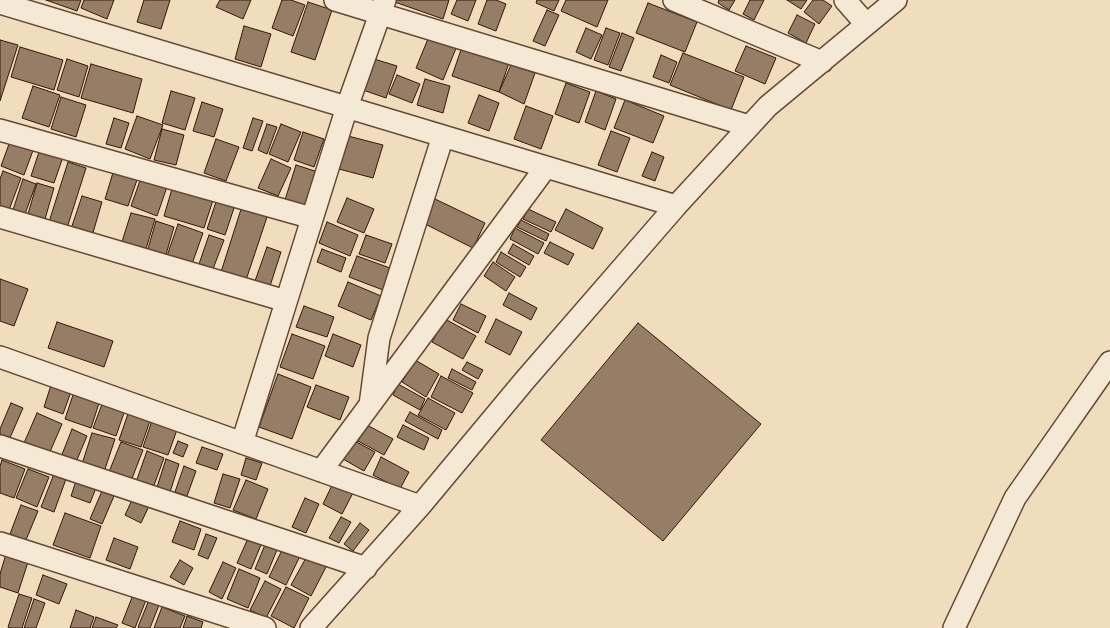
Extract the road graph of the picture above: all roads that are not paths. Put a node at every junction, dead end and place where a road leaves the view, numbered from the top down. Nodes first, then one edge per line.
1 (334, 0) edge
2 (674, 0) edge
3 (845, 0) edge
4 (896, 0) edge
5 (10, 4) edge
6 (383, 7) edge
7 (866, 24) junction
8 (822, 62) junction
9 (347, 107) junction
10 (749, 126) junction
11 (0, 130) edge
12 (444, 136) junction
13 (546, 167) junction
14 (676, 206) junction
15 (0, 217) edge
16 (312, 218) junction
17 (286, 301) junction
18 (0, 357) edge
19 (1110, 362) edge
20 (370, 407) junction
21 (242, 443) junction
22 (0, 446) edge
23 (321, 471) junction
24 (420, 506) junction
25 (0, 543) edge
26 (366, 568) junction
27 (265, 628) edge
28 (311, 628) edge
29 (954, 628) edge

1 - 6 street
2 - 8 street
3 - 7 street
4 - 7 street
5 - 9 street
6 - 9 street
6 - 10 street
7 - 8 street
8 - 10 street
9 - 12 street
9 - 16 street
10 - 14 street
11 - 16 street
12 - 13 street
12 - 20 street
13 - 14 street
13 - 20 street
14 - 24 street
15 - 17 street
16 - 17 street
17 - 21 street
18 - 21 street
19 - 29 street
20 - 23 street
21 - 23 street
22 - 26 street
23 - 24 street
24 - 26 street
25 - 27 street
26 - 28 street

